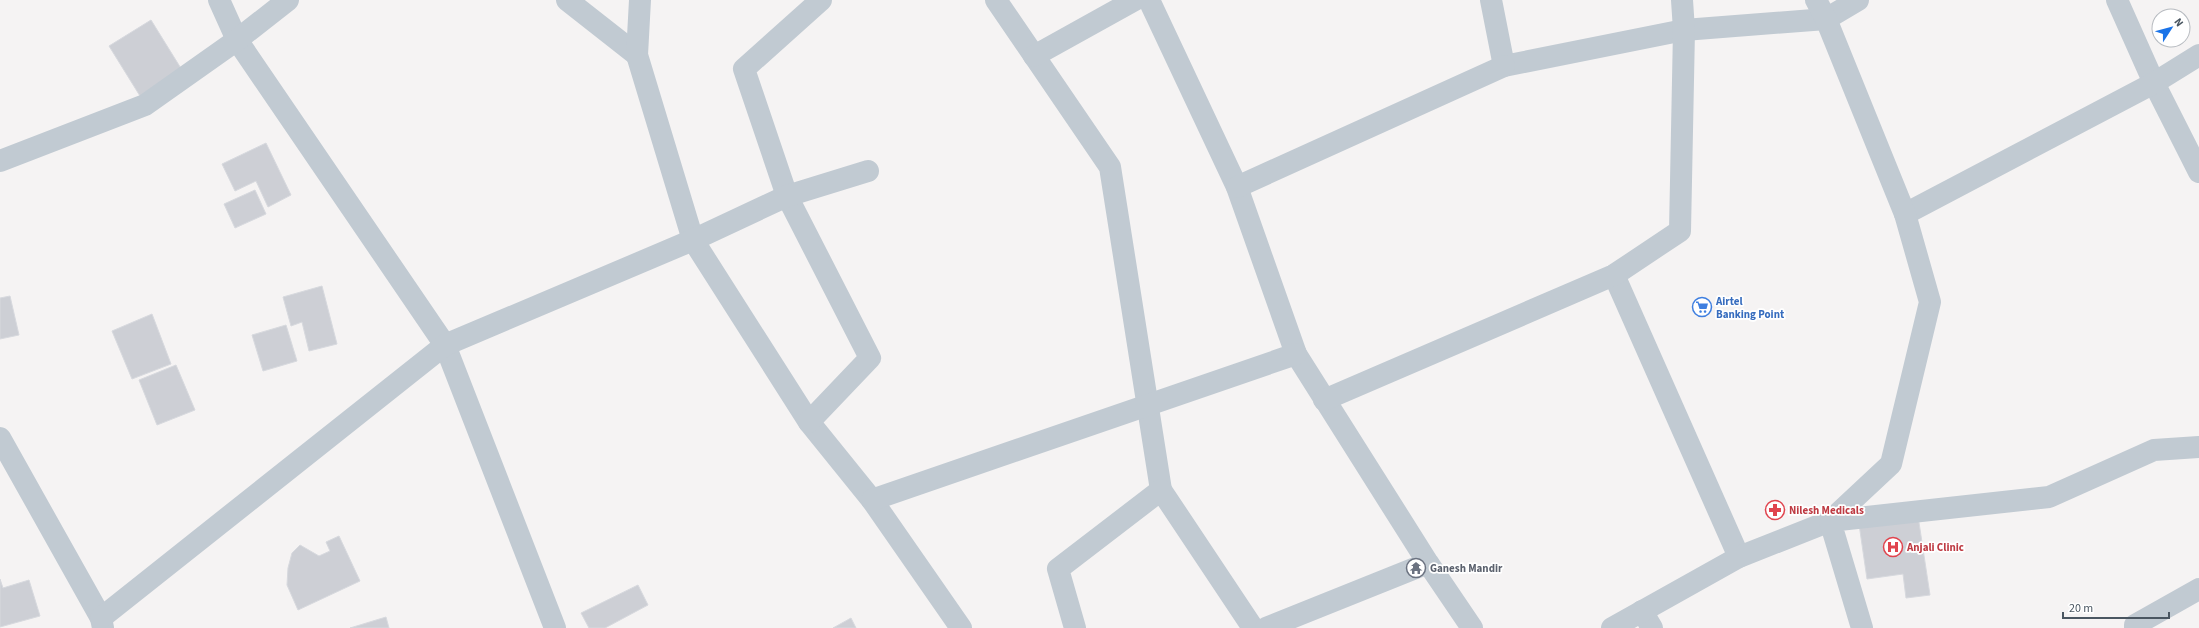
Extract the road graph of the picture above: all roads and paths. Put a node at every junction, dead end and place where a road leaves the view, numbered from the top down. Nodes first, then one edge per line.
1 (219, 0) edge
2 (288, 0) edge
3 (567, 0) edge
4 (640, 0) edge
5 (822, 0) edge
6 (996, 0) edge
7 (1136, 0) edge
8 (1149, 0) edge
9 (1491, 0) edge
10 (1682, 0) edge
11 (1816, 0) edge
12 (1858, 0) edge
13 (2117, 0) edge
14 (1826, 19) junction
15 (1684, 30) junction
16 (237, 40) junction
17 (637, 55) junction
18 (2199, 55) edge
19 (1034, 56) junction
20 (1504, 66) junction
21 (2154, 83) junction
22 (0, 161) edge
23 (868, 171) dead end
24 (2199, 172) edge
25 (1237, 187) junction
26 (787, 196) junction
27 (1905, 214) junction
28 (694, 240) junction
29 (1614, 275) junction
30 (445, 345) junction
31 (1296, 354) junction
32 (1324, 400) junction
33 (1148, 404) junction
34 (809, 422) junction
35 (0, 438) edge
36 (2199, 447) edge
37 (1161, 490) junction
38 (872, 500) junction
39 (1830, 521) junction
40 (1739, 557) junction
41 (1428, 563) junction
42 (2199, 589) edge
43 (1647, 620) edge
44 (102, 623) edge
45 (555, 628) edge
46 (961, 628) edge
47 (1075, 628) edge
48 (1253, 628) edge
49 (1266, 628) edge
50 (1472, 628) edge
51 (1612, 628) edge
52 (1862, 628) edge
53 (2135, 628) edge

1 - 16 street
2 - 16 street
3 - 17 street
4 - 17 street
5 - 26 street
6 - 19 street
7 - 19 street
8 - 25 street
9 - 20 street
10 - 15 street
11 - 14 street
12 - 14 street
13 - 21 street
14 - 15 street
14 - 27 street
15 - 20 street
15 - 29 street
16 - 22 street
16 - 30 street
17 - 28 street
18 - 21 street
19 - 33 street
20 - 25 street
21 - 24 street
21 - 27 street
23 - 26 street
25 - 31 street
26 - 28 street
26 - 34 street
27 - 39 street
28 - 30 street
28 - 34 street
29 - 32 street
29 - 40 street
30 - 44 street
30 - 45 street
31 - 32 street
31 - 33 street
32 - 41 street
33 - 37 street
33 - 38 street
34 - 38 street
35 - 44 street
36 - 39 street
37 - 47 street
37 - 48 street
38 - 46 street
39 - 40 street
39 - 52 street
40 - 43 street
41 - 49 street
41 - 50 street
42 - 53 street
43 - 51 street

